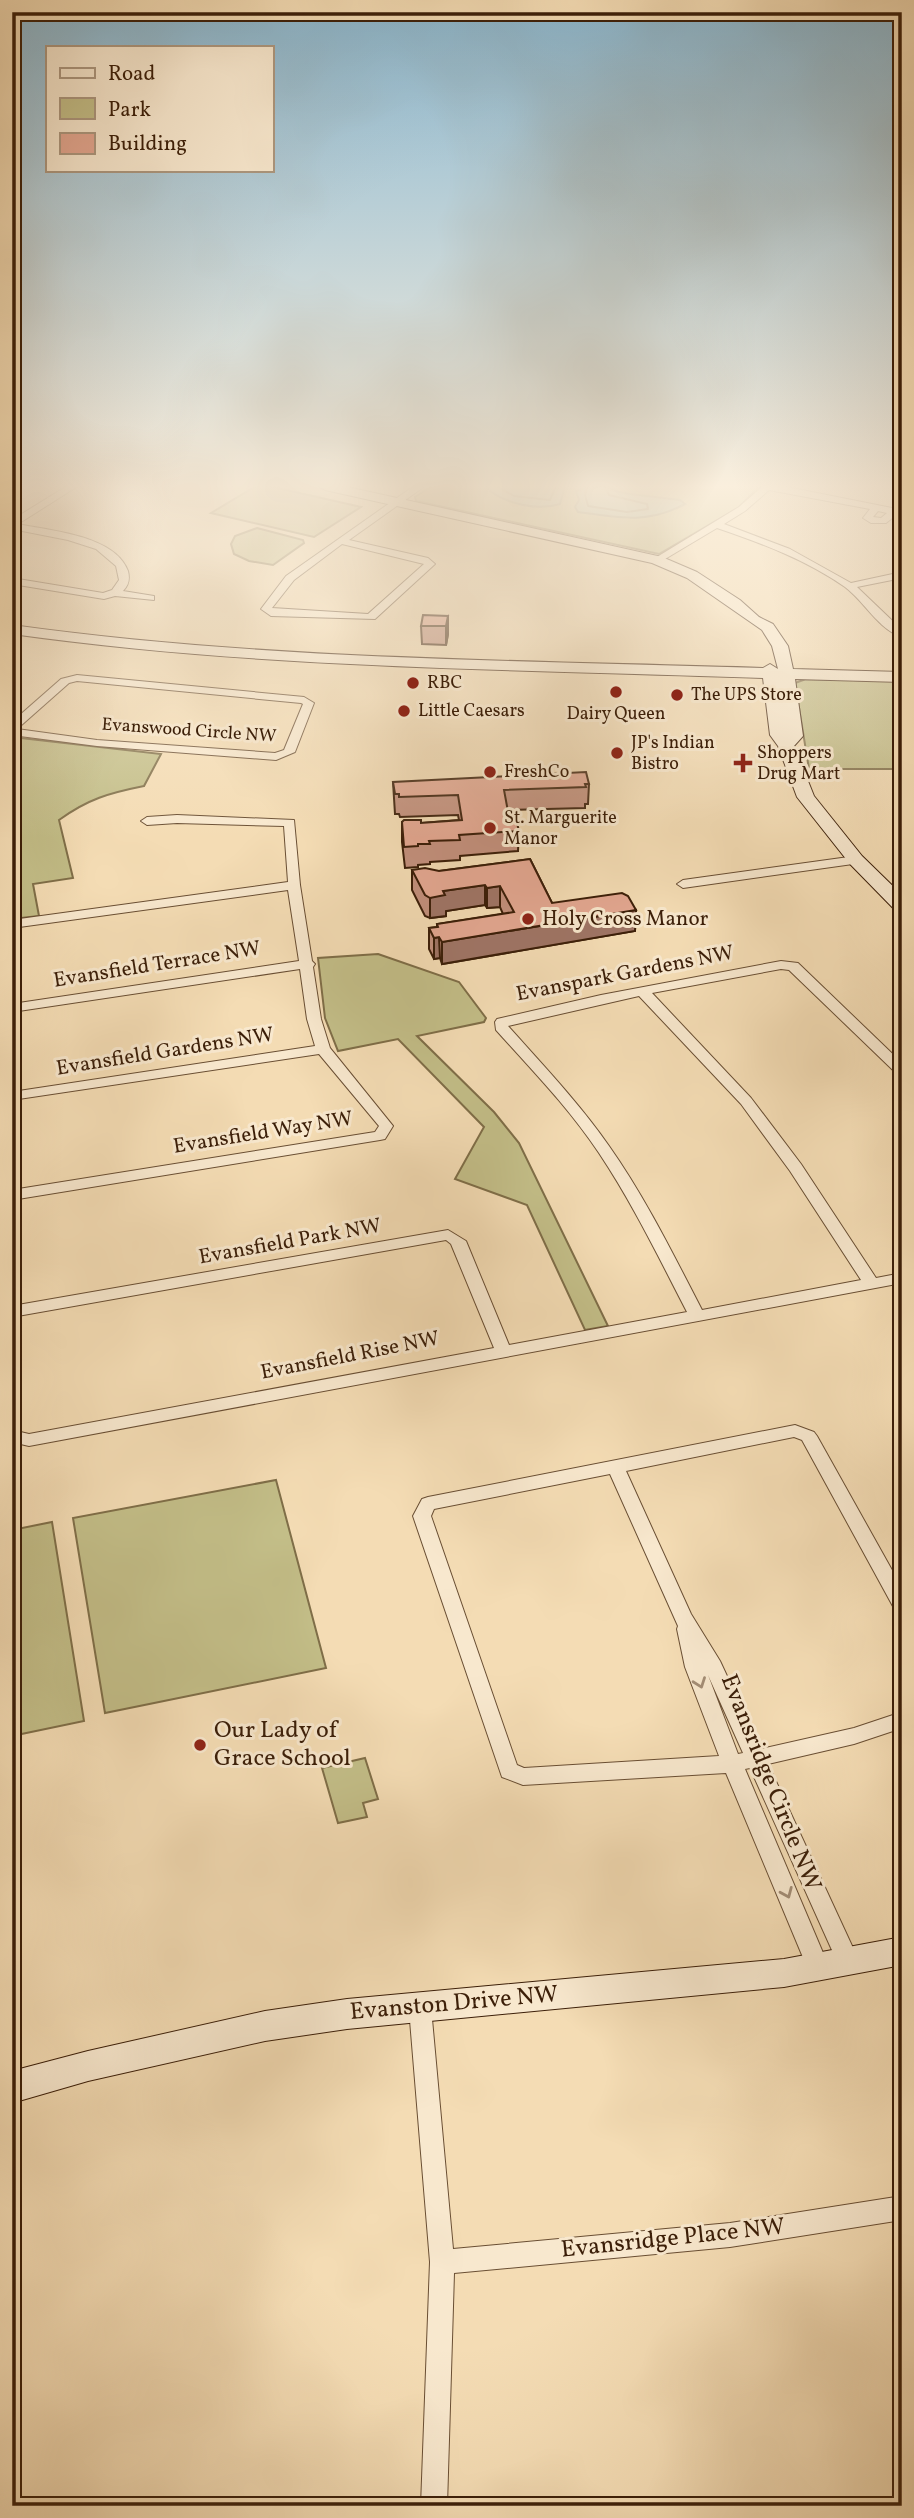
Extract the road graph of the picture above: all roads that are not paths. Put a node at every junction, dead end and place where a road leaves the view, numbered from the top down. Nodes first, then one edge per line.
1 (270, 604) edge
2 (386, 604) edge
3 (734, 604) edge
4 (871, 604) edge
5 (754, 620) joint
6 (12, 621) edge
7 (12, 629) edge
8 (902, 634) edge
9 (610, 658) joint
10 (454, 660) junction
11 (327, 661) joint
12 (837, 664) joint
13 (777, 668) junction
14 (655, 669) junction
15 (898, 670) edge
16 (12, 730) edge
17 (786, 745) joint
18 (147, 821) dead end
19 (856, 860) junction
20 (683, 884) dead end
21 (295, 885) junction
22 (902, 906) edge
23 (12, 924) edge
24 (308, 964) junction
25 (642, 991) junction
26 (12, 1009) edge
27 (323, 1049) junction
28 (902, 1071) edge
29 (12, 1096) edge
30 (12, 1195) edge
31 (902, 1278) edge
32 (871, 1283) junction
33 (12, 1312) edge
34 (697, 1316) junction
35 (503, 1351) junction
36 (12, 1436) edge
37 (615, 1467) junction
38 (902, 1605) edge
39 (683, 1617) junction
40 (902, 1720) edge
41 (757, 1758) junction
42 (732, 1763) junction
43 (902, 1951) edge
44 (833, 1964) junction
45 (420, 2008) junction
46 (12, 2087) edge
47 (902, 2208) edge
48 (442, 2262) junction
49 (434, 2506) edge

1 - 2 street
3 - 5 street
4 - 8 street
5 - 13 main road
6 - 10 main road
7 - 11 street
9 - 10 street
9 - 13 main road
10 - 11 main road
10 - 14 street
12 - 13 main road
12 - 15 street
13 - 14 main road
13 - 14 street
13 - 15 main road
13 - 17 main road
16 - 16 street, Evanswood Circle NW
17 - 19 street
18 - 21 street, Evansfield Way NW
19 - 20 street
19 - 22 street
21 - 23 street
21 - 24 street, Evansfield Way NW
24 - 26 street, Evansfield Terrace NW
24 - 27 street, Evansfield Way NW
25 - 28 street, Evanspark Gardens NW
25 - 32 street
25 - 34 street, Evanspark Gardens NW
27 - 29 street, Evansfield Gardens NW
27 - 30 street, Evansfield Way NW
31 - 32 street
32 - 34 street
33 - 35 street, Evansfield Park NW
34 - 35 street, Evansfield Rise NW
35 - 36 street, Evansfield Rise NW
37 - 38 street
37 - 39 street, Evansridge Circle NW
37 - 42 street
39 - 41 street, Evansridge Circle NW
39 -> 42 street, Evansridge Circle NW
40 - 41 street, Evansridge Circle NW
41 - 42 street
41 - 44 street, Evansridge Circle NW
42 -> 44 street, Evansridge Circle NW
43 - 44 main road, Evanston Drive NW
44 - 45 main road, Evanston Drive NW
45 - 46 street, Evanston Drive NW
45 - 48 street
47 - 48 street, Evansridge Place NW
48 - 49 street

